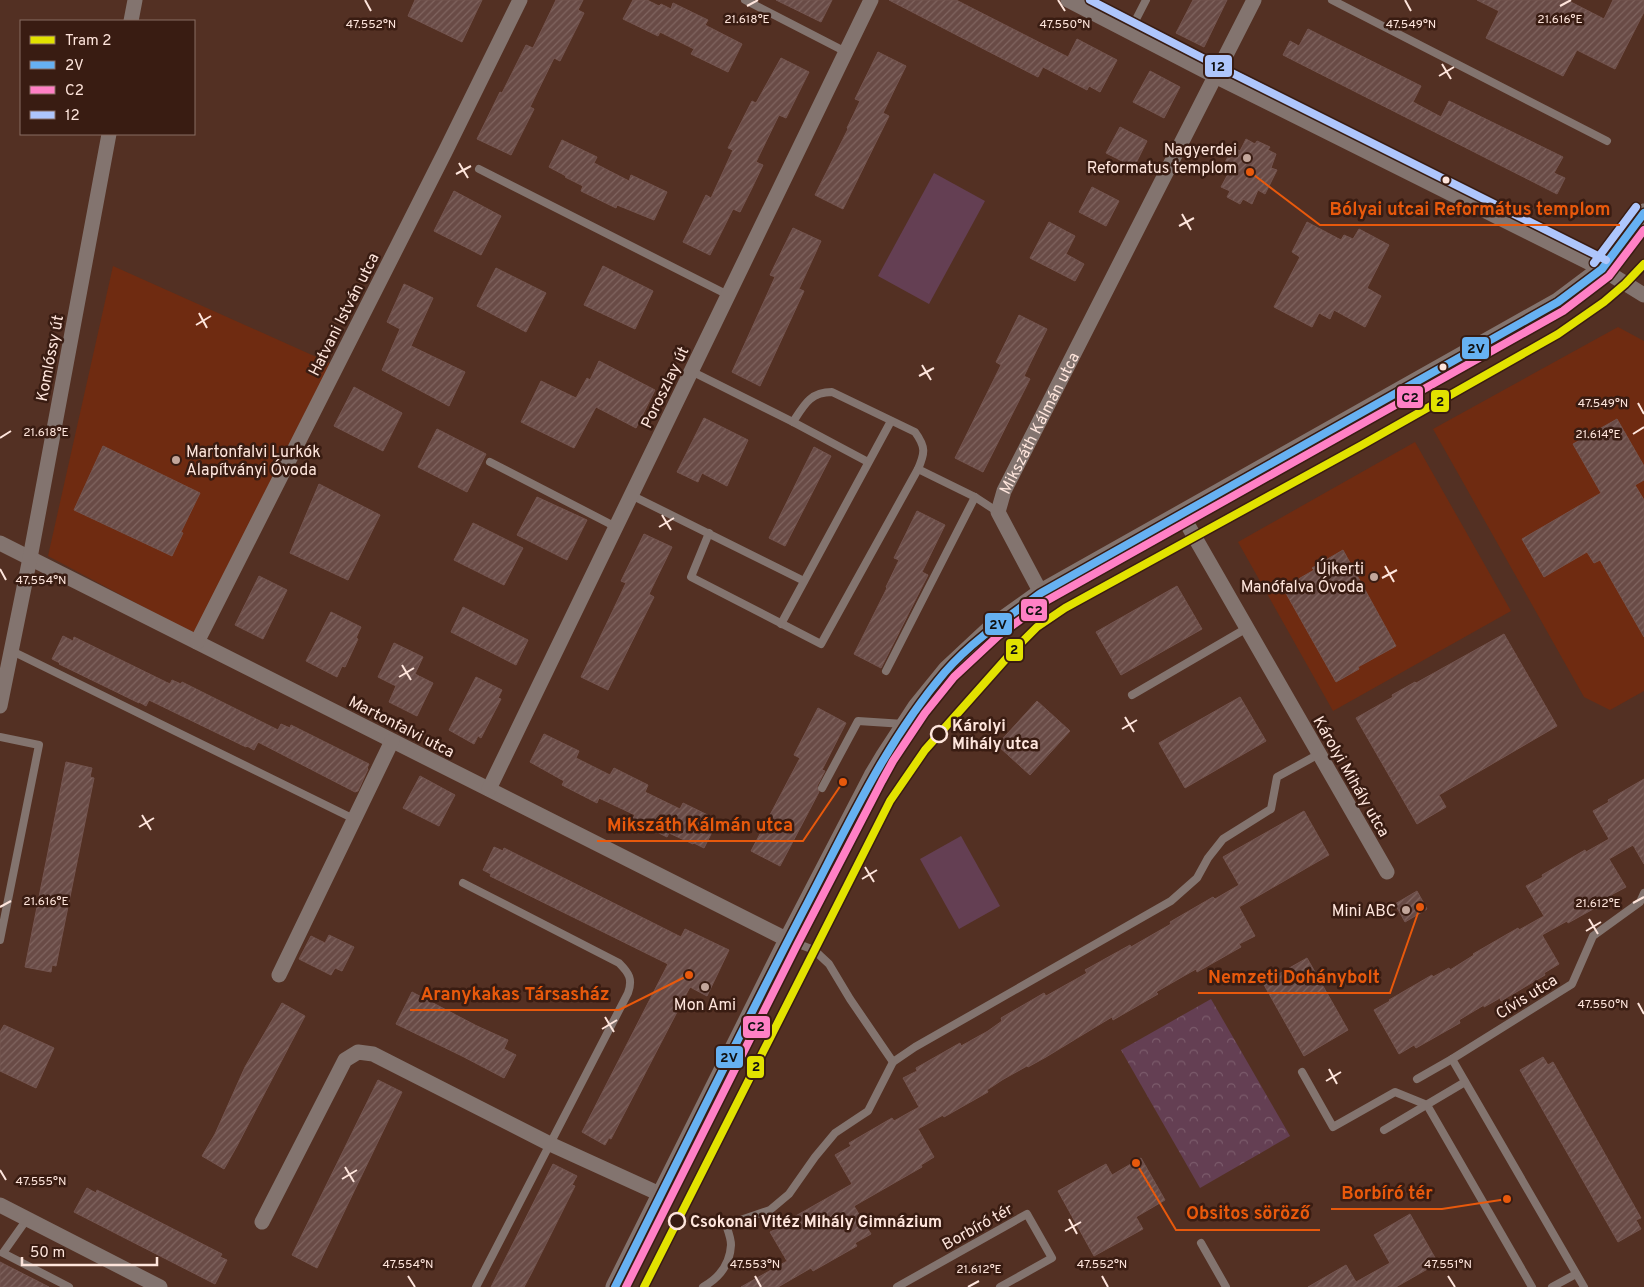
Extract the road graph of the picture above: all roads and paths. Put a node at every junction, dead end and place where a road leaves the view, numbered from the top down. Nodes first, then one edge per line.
1 (135, 0) edge
2 (520, 0) edge
3 (745, 0) edge
4 (871, 0) edge
5 (1068, 0) edge
6 (1146, 0) edge
7 (1254, 0) edge
8 (1332, 0) edge
9 (131, 20) edge
10 (1130, 31) junction
11 (846, 52) junction
12 (1216, 76) junction
13 (109, 135) edge
14 (1607, 141) dead end
15 (479, 169) dead end
16 (1644, 213) edge
17 (1602, 269) junction
18 (728, 295) junction
19 (1644, 295) edge
20 (691, 371) junction
21 (891, 420) junction
22 (793, 422) junction
23 (490, 462) dead end
24 (868, 462) junction
25 (918, 469) junction
26 (631, 495) junction
27 (975, 497) junction
28 (998, 512) junction
29 (1182, 515) junction
30 (616, 527) junction
31 (709, 533) junction
32 (0, 543) edge
33 (30, 558) junction
34 (804, 581) junction
35 (1041, 593) junction
36 (781, 624) junction
37 (1247, 628) junction
38 (197, 642) junction
39 (12, 651) junction
40 (886, 671) dead end
41 (1132, 695) dead end
42 (0, 706) edge
43 (906, 724) junction
44 (0, 737) edge
45 (392, 741) junction
46 (1319, 754) junction
47 (822, 788) dead end
48 (489, 789) junction
49 (354, 818) junction
50 (1387, 872) dead end
51 (463, 883) dead end
52 (1644, 892) edge
53 (0, 940) edge
54 (788, 940) junction
55 (279, 975) dead end
56 (1452, 1058) junction
57 (893, 1062) junction
58 (1302, 1072) dead end
59 (1417, 1079) dead end
60 (1465, 1082) junction
61 (1426, 1106) junction
62 (1384, 1130) dead end
63 (550, 1144) junction
64 (662, 1195) junction
65 (0, 1204) edge
66 (27, 1219) junction
67 (262, 1222) dead end
68 (1201, 1243) dead end
69 (1576, 1274) junction
70 (69, 1287) edge
71 (160, 1287) edge
72 (476, 1287) edge
73 (615, 1287) edge
74 (703, 1287) edge
75 (897, 1287) edge
76 (1000, 1287) edge
77 (1226, 1287) edge
78 (1532, 1287) edge
79 (1552, 1287) edge
80 (1584, 1287) edge

1 - 9 street
2 - 38 street, Hatvani István utca
3 - 11 lane
4 - 11 street, Poroszlay út
5 - 10 street
6 - 10 lane
7 - 12 street, Mikszáth Kálmán utca
8 - 14 lane
10 - 12 street
11 - 18 street, Poroszlay út
12 - 17 street
12 - 28 street, Mikszáth Kálmán utca
13 - 33 street, Komlóssy út
15 - 18 lane
16 - 17 street
17 - 19 street
17 - 29 street
18 - 20 street, Poroszlay út
20 - 22 lane
20 - 26 street, Poroszlay út
21 - 22 lane
21 - 24 lane
21 - 25 lane
22 - 24 lane
23 - 30 lane
24 - 34 lane
25 - 27 lane
25 - 36 lane
26 - 30 street, Poroszlay út
26 - 31 lane
27 - 28 lane
27 - 40 lane
28 - 35 street, Mikszáth Kálmán utca
29 - 35 street
29 - 37 street, Károlyi Mihály utca
30 - 48 street, Poroszlay út
31 - 34 lane
31 - 36 lane
32 - 33 street, Martonfalvi utca
33 - 38 street, Martonfalvi utca
33 - 39 street, Komlóssy út
34 - 36 lane
35 - 43 street
37 - 41 lane
37 - 46 street, Károlyi Mihály utca
38 - 45 street, Martonfalvi utca
39 - 42 street, Komlóssy út
39 - 49 lane
43 - 47 lane
43 - 54 street
44 - 53 lane
45 - 48 street, Martonfalvi utca
45 - 49 street
46 - 50 street, Károlyi Mihály utca
46 - 57 lane
48 - 54 street, Martonfalvi utca
49 - 55 street
51 - 63 lane
52 - 56 lane, Cívis utca
54 - 57 lane
54 - 64 street
56 - 59 lane, Cívis utca
56 - 60 lane
57 - 74 lane
58 - 61 lane
60 - 61 lane
60 - 69 lane
61 - 62 lane
61 - 78 lane
63 - 64 street
63 - 67 street
63 - 72 lane
64 - 73 street
65 - 66 street
66 - 70 lane
66 - 71 street
68 - 77 lane
69 - 79 lane
69 - 80 lane
75 - 76 lane, Borbíró tér

